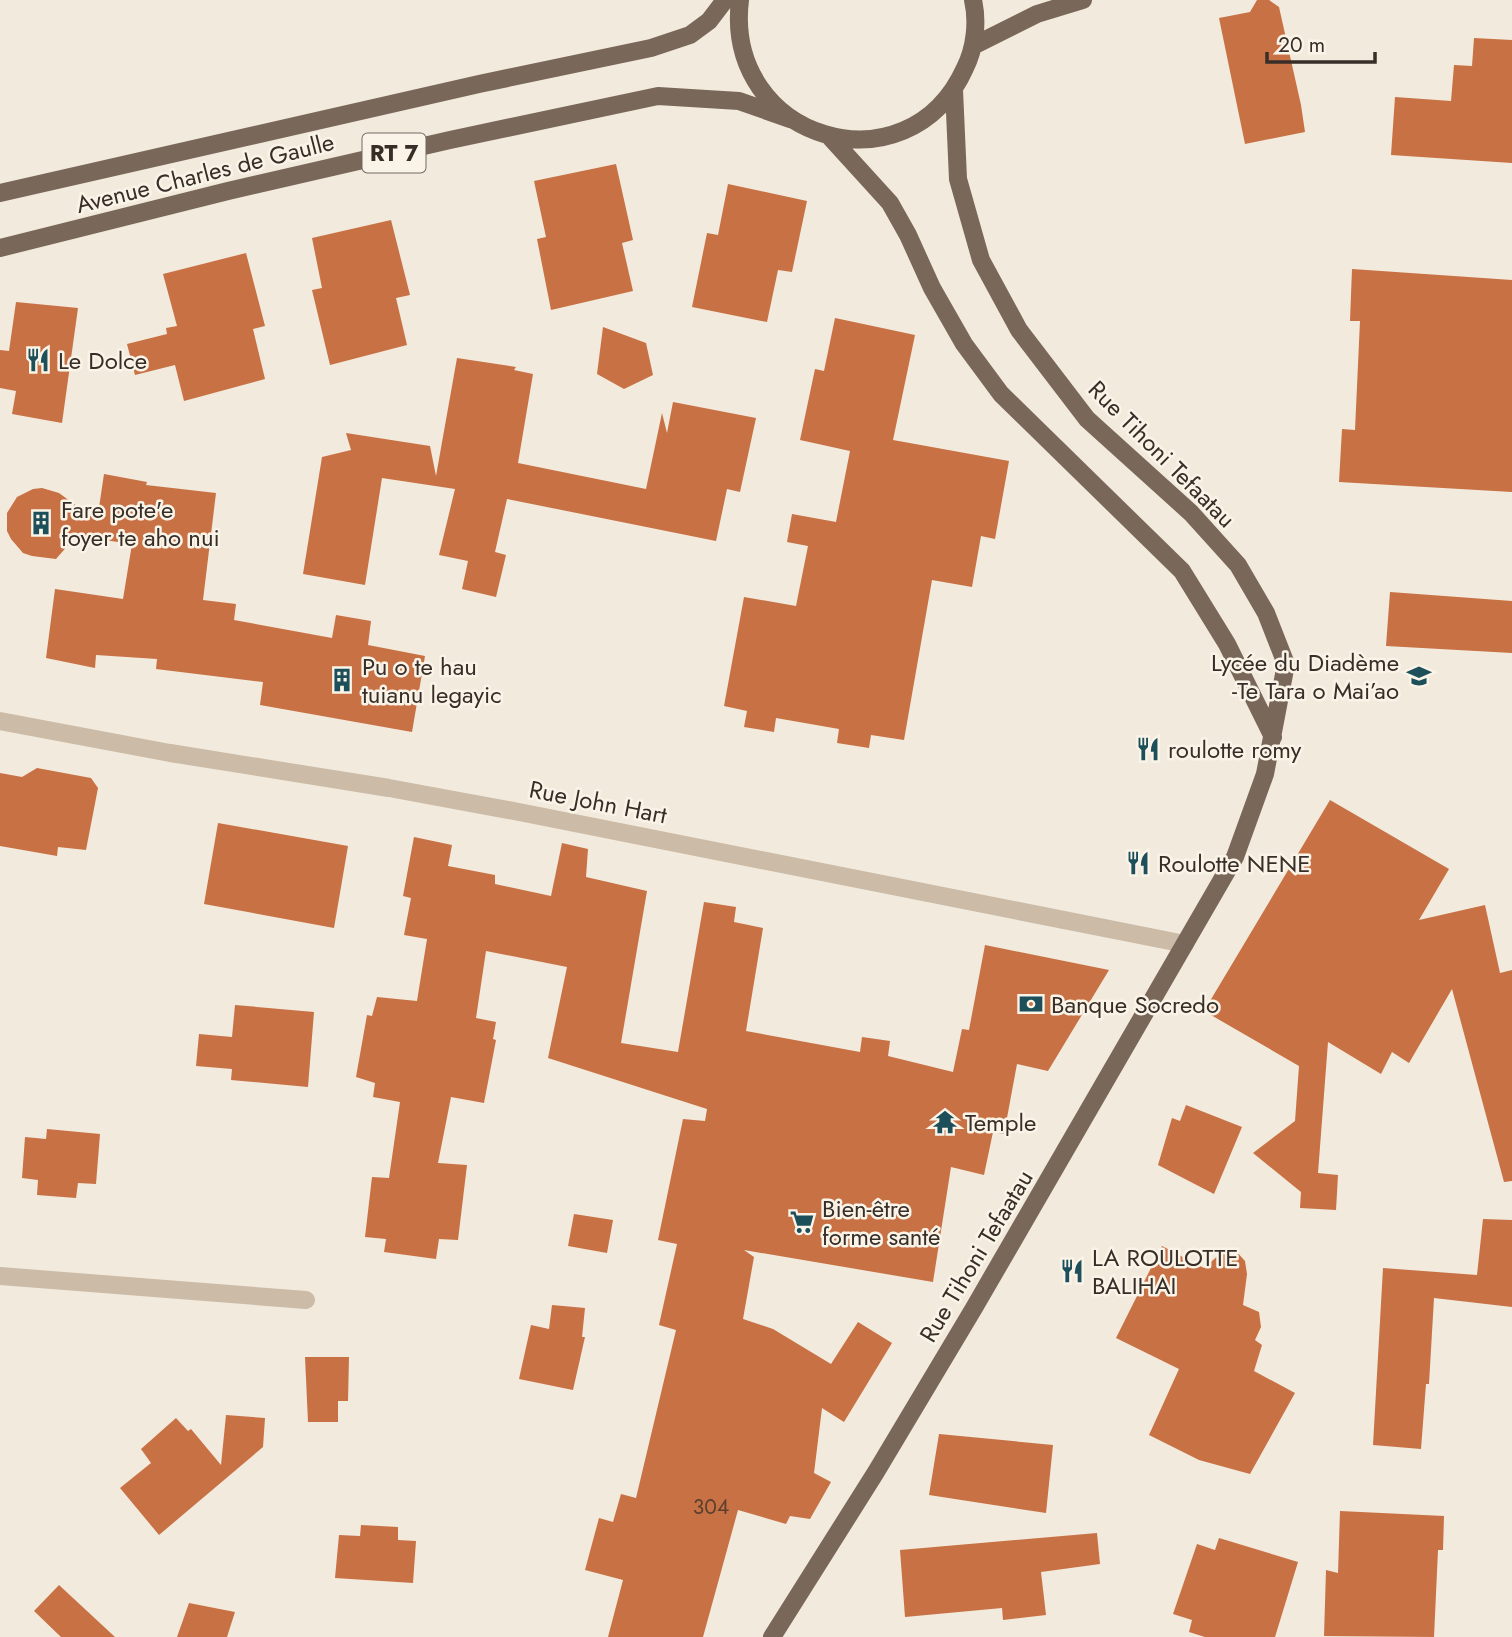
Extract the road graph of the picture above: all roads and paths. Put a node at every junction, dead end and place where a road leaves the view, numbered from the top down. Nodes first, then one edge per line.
1 (725, 0) edge
2 (740, 0) edge
3 (973, 0) edge
4 (1083, 0) edge
5 (973, 46) junction
6 (954, 90) junction
7 (790, 119) junction
8 (829, 136) junction
9 (0, 193) edge
10 (0, 248) edge
11 (0, 721) edge
12 (1273, 737) junction
13 (1185, 944) junction
14 (0, 1276) edge
15 (306, 1300) dead end
16 (772, 1637) edge

1 - 9 main road, Avenue Charles de Gaulle / RT 7
2 - 7 main road, RT 7
3 - 5 main road, RT 7
4 - 5 main road
5 - 6 main road, RT 7
6 - 8 main road, RT 7
6 - 12 main road, Rue Tihoni Tefaatau
7 - 8 main road, RT 7
7 - 10 main road, Avenue Charles de Gaulle / RT 7
8 - 12 main road
11 - 13 street, Rue John Hart
12 - 13 main road, Rue Tihoni Tefaatau
13 - 16 main road, Rue Tihoni Tefaatau
14 - 15 street

